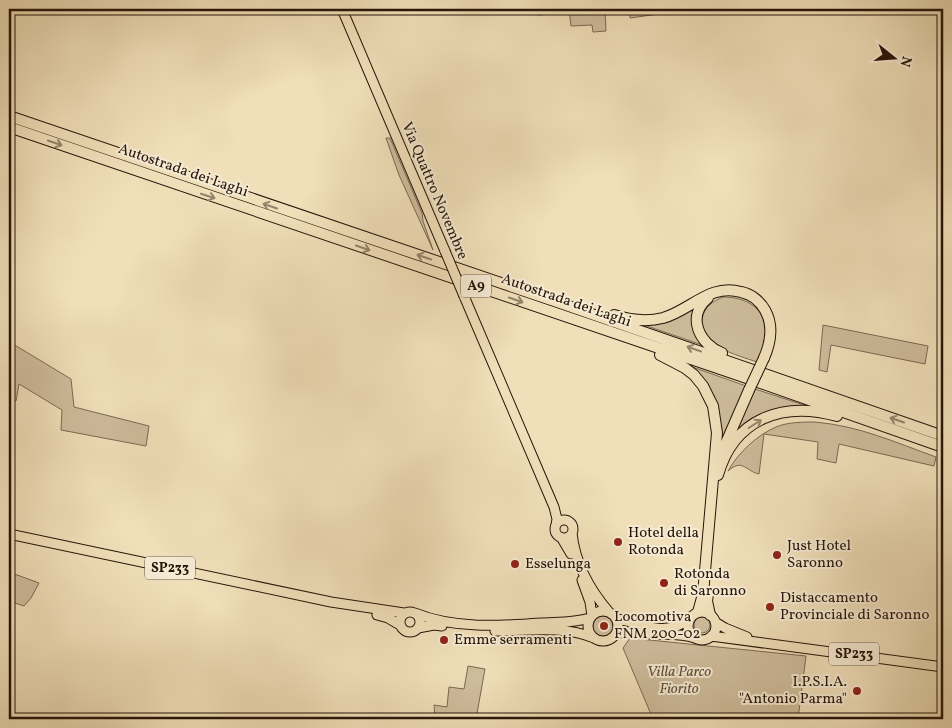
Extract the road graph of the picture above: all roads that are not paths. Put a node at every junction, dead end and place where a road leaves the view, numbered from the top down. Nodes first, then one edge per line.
1 (342, 9) edge
2 (9, 116) edge
3 (9, 127) edge
4 (718, 291) junction
5 (557, 302) junction
6 (616, 334) junction
7 (766, 374) junction
8 (891, 429) junction
9 (943, 436) edge
10 (943, 447) edge
11 (716, 477) junction
12 (554, 507) junction
13 (566, 520) junction
14 (556, 525) junction
15 (572, 533) junction
16 (9, 534) edge
17 (561, 537) junction
18 (331, 602) junction
19 (609, 612) junction
20 (404, 613) junction
21 (415, 613) junction
22 (694, 616) junction
23 (591, 617) junction
24 (617, 619) junction
25 (713, 619) junction
26 (400, 625) junction
27 (418, 628) junction
28 (616, 634) junction
29 (710, 636) junction
30 (594, 638) junction
31 (694, 638) junction
32 (764, 643) junction
33 (943, 666) edge

1 - 12 main road, Via Quattro Novembre, bridge
5 -> 2 highway, Autostrada dei Laghi / A9
3 -> 6 highway, Autostrada dei Laghi / A9
4 - 5 highway
4 - 7 highway
4 - 11 highway, bridge
7 -> 5 highway, Autostrada dei Laghi / A9
6 - 8 highway, Autostrada dei Laghi / A9
6 - 11 highway
9 -> 7 highway, Autostrada dei Laghi / A9
8 - 10 highway, Autostrada dei Laghi / A9
11 -> 8 highway
11 - 22 highway
11 - 25 highway
12 - 13 main road
12 - 14 main road
13 - 14 main road
13 - 15 main road
14 - 17 main road
15 - 17 main road
15 - 19 main road
16 - 18 main road, SP233
17 - 23 main road
18 - 20 main road, SP233
18 - 26 main road, SP233
19 - 23 main road, SP233
19 - 24 main road
20 - 21 main road, SP233
20 - 26 main road
21 - 23 main road, SP233
21 - 27 main road
22 - 24 main road
22 - 25 main road, SP233
22 - 31 main road
23 - 30 main road
24 - 28 main road
25 - 29 main road
25 - 32 main road, SP233
26 - 27 main road, SP233
27 - 30 main road, SP233
28 - 30 main road, SP233
28 - 31 main road, SP233
29 - 31 main road, SP233
29 - 32 main road, SP233
32 - 33 main road, SP233

